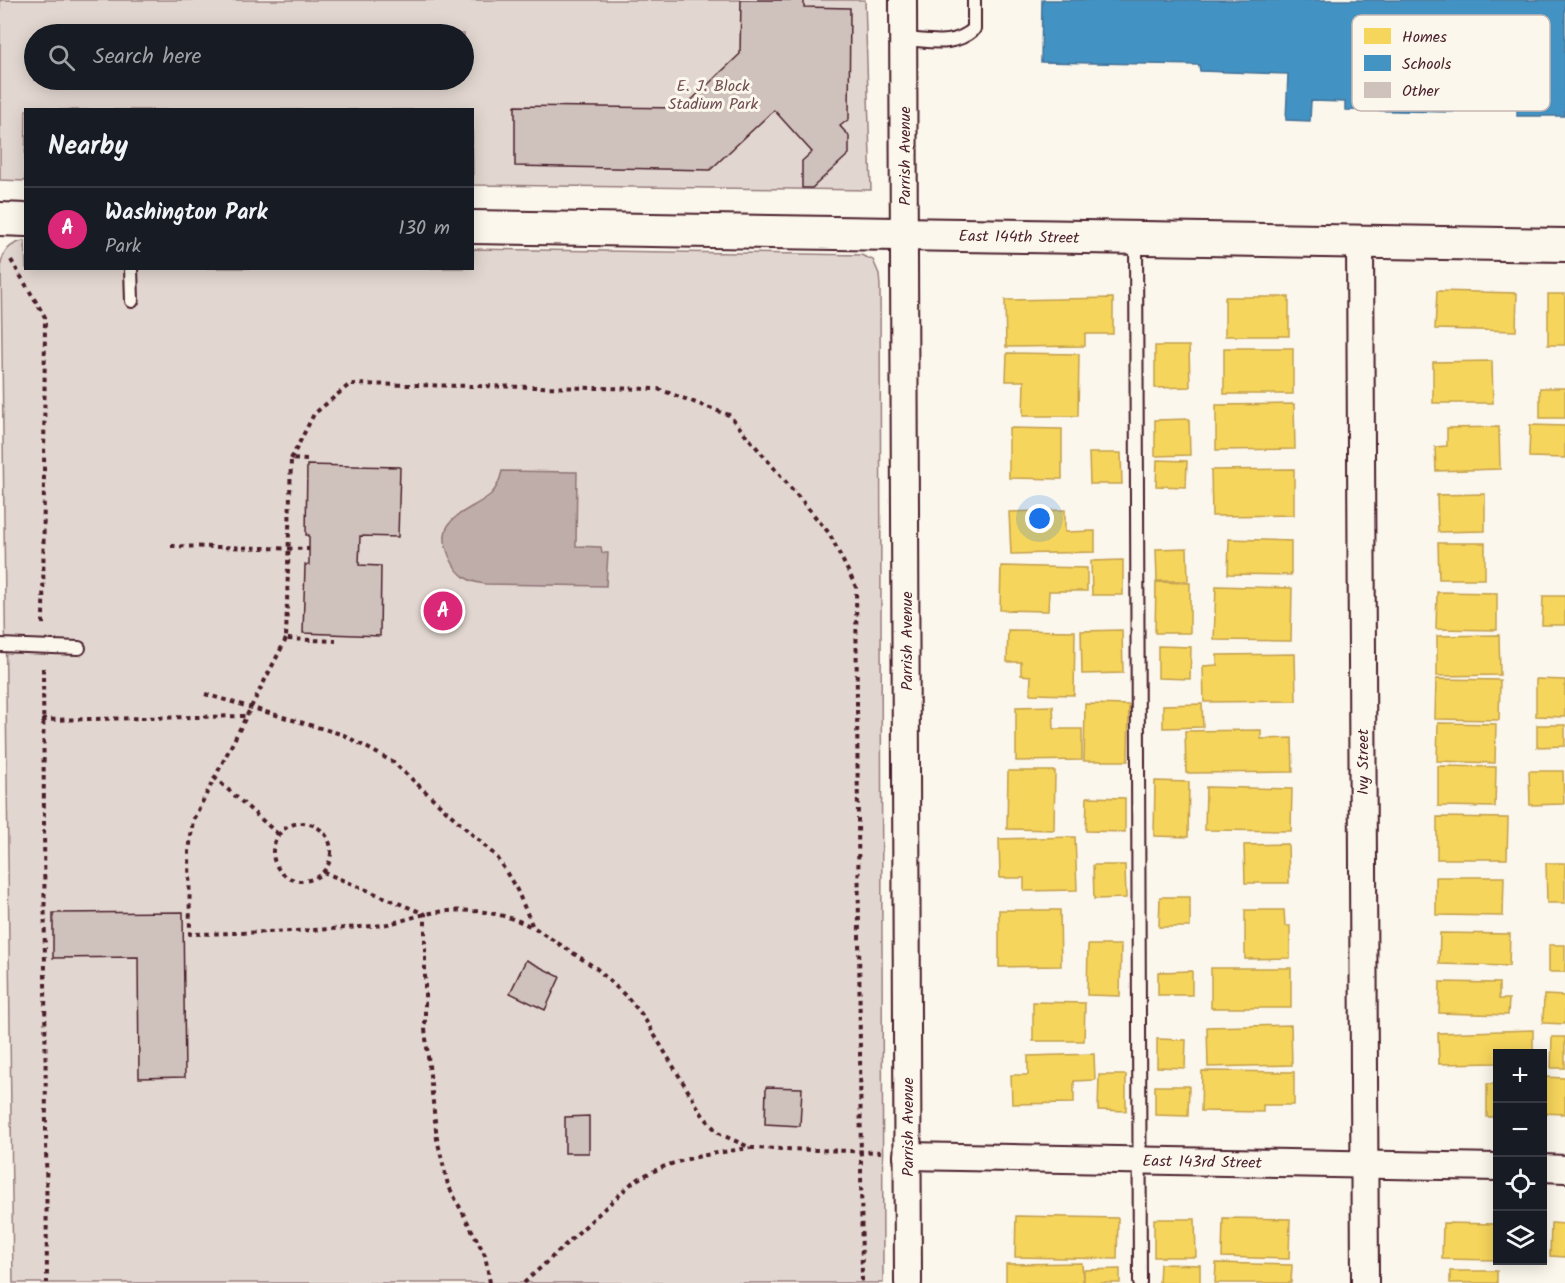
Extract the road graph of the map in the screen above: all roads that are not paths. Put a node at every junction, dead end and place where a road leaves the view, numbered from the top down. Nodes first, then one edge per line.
1 (903, 0) edge
2 (974, 0) edge
3 (903, 39) junction
4 (0, 219) edge
5 (24, 220) edge
6 (474, 227) edge
7 (904, 234) junction
8 (1136, 238) junction
9 (1360, 242) junction
10 (1565, 245) edge
11 (131, 270) edge
12 (132, 301) dead end
13 (0, 645) edge
14 (79, 648) dead end
15 (907, 1156) junction
16 (1140, 1160) junction
17 (1365, 1165) junction
18 (1493, 1167) edge
19 (1547, 1168) edge
20 (1565, 1169) edge
21 (908, 1283) edge
22 (1140, 1283) edge
23 (1365, 1283) edge

1 - 3 street, Parrish Avenue
2 - 3 lane
3 - 7 street, Parrish Avenue
4 - 5 street
6 - 7 street, East 144th Street
7 - 8 street, East 144th Street
7 - 15 street, Parrish Avenue
8 - 9 street, East 144th Street
8 - 16 lane
9 - 10 street, East 144th Street
9 - 17 street, Ivy Street
11 - 12 lane
13 - 14 lane
15 - 16 street, East 143rd Street
15 - 21 street, Parrish Avenue
16 - 17 street, East 143rd Street
16 - 22 lane
17 - 18 street, East 143rd Street
17 - 23 street, Ivy Street
19 - 20 street

